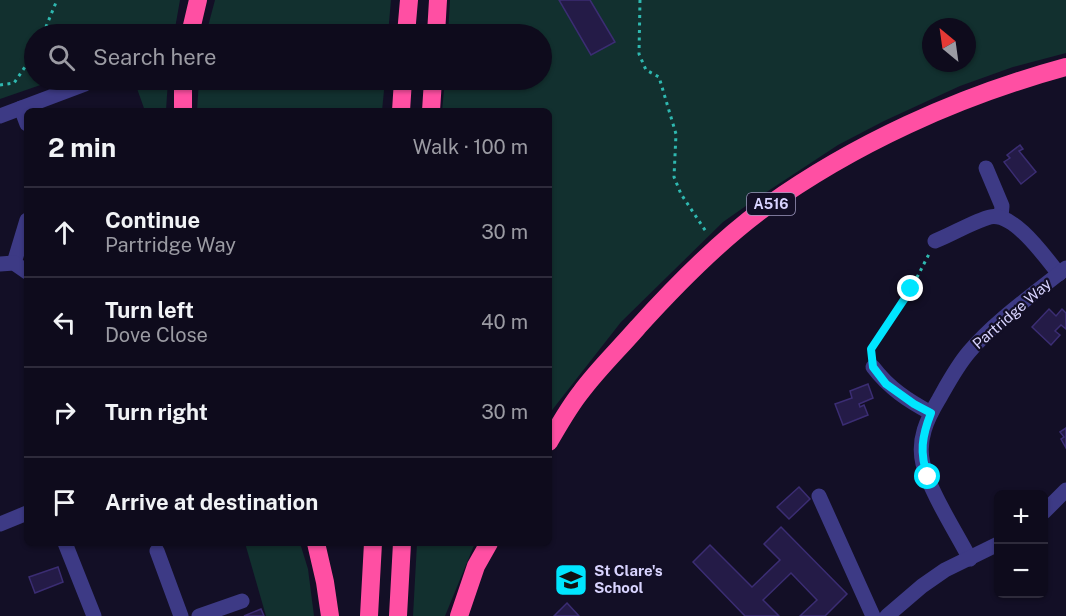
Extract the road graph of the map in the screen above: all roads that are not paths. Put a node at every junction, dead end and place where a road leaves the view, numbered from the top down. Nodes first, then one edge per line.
1 (198, 0) edge
2 (409, 0) edge
3 (438, 0) edge
4 (192, 24) edge
5 (407, 24) edge
6 (437, 24) edge
7 (1066, 67) edge
8 (69, 90) edge
9 (183, 90) edge
10 (402, 90) edge
11 (432, 90) edge
12 (21, 108) junction
13 (183, 108) edge
14 (401, 108) edge
15 (430, 108) edge
16 (0, 116) edge
17 (24, 116) edge
18 (986, 168) dead end
19 (1001, 217) junction
20 (24, 226) edge
21 (934, 241) road end
22 (7, 263) edge
23 (24, 271) edge
24 (1062, 271) edge
25 (873, 367) road end
26 (931, 413) junction
27 (552, 437) edge
28 (1066, 490) edge
29 (819, 496) dead end
30 (1048, 508) edge
31 (24, 514) edge
32 (0, 524) edge
33 (66, 546) edge
34 (317, 546) edge
35 (373, 546) edge
36 (402, 546) edge
37 (487, 546) edge
38 (994, 547) edge
39 (157, 551) dead end
40 (970, 559) junction
41 (242, 601) dead end
42 (94, 616) edge
43 (181, 616) edge
44 (199, 616) edge
45 (330, 616) edge
46 (369, 616) edge
47 (398, 616) edge
48 (459, 616) edge
49 (873, 616) edge
50 (887, 616) edge

1 - 4 highway
2 - 5 highway
3 - 6 highway
7 - 27 highway, A516
8 - 12 street
9 - 13 highway
10 - 14 highway
11 - 15 highway
12 - 16 street
12 - 17 street
18 - 19 street
19 - 21 street
19 - 24 street
20 - 22 street
22 - 23 street
24 - 26 street, Partridge Way
25 - 26 street
26 - 40 street, Partridge Way
28 - 30 street
29 - 49 street
31 - 32 street
33 - 42 street
34 - 45 highway
35 - 46 highway
36 - 47 highway
37 - 48 highway
38 - 40 street
39 - 43 street
40 - 50 street
41 - 44 street

